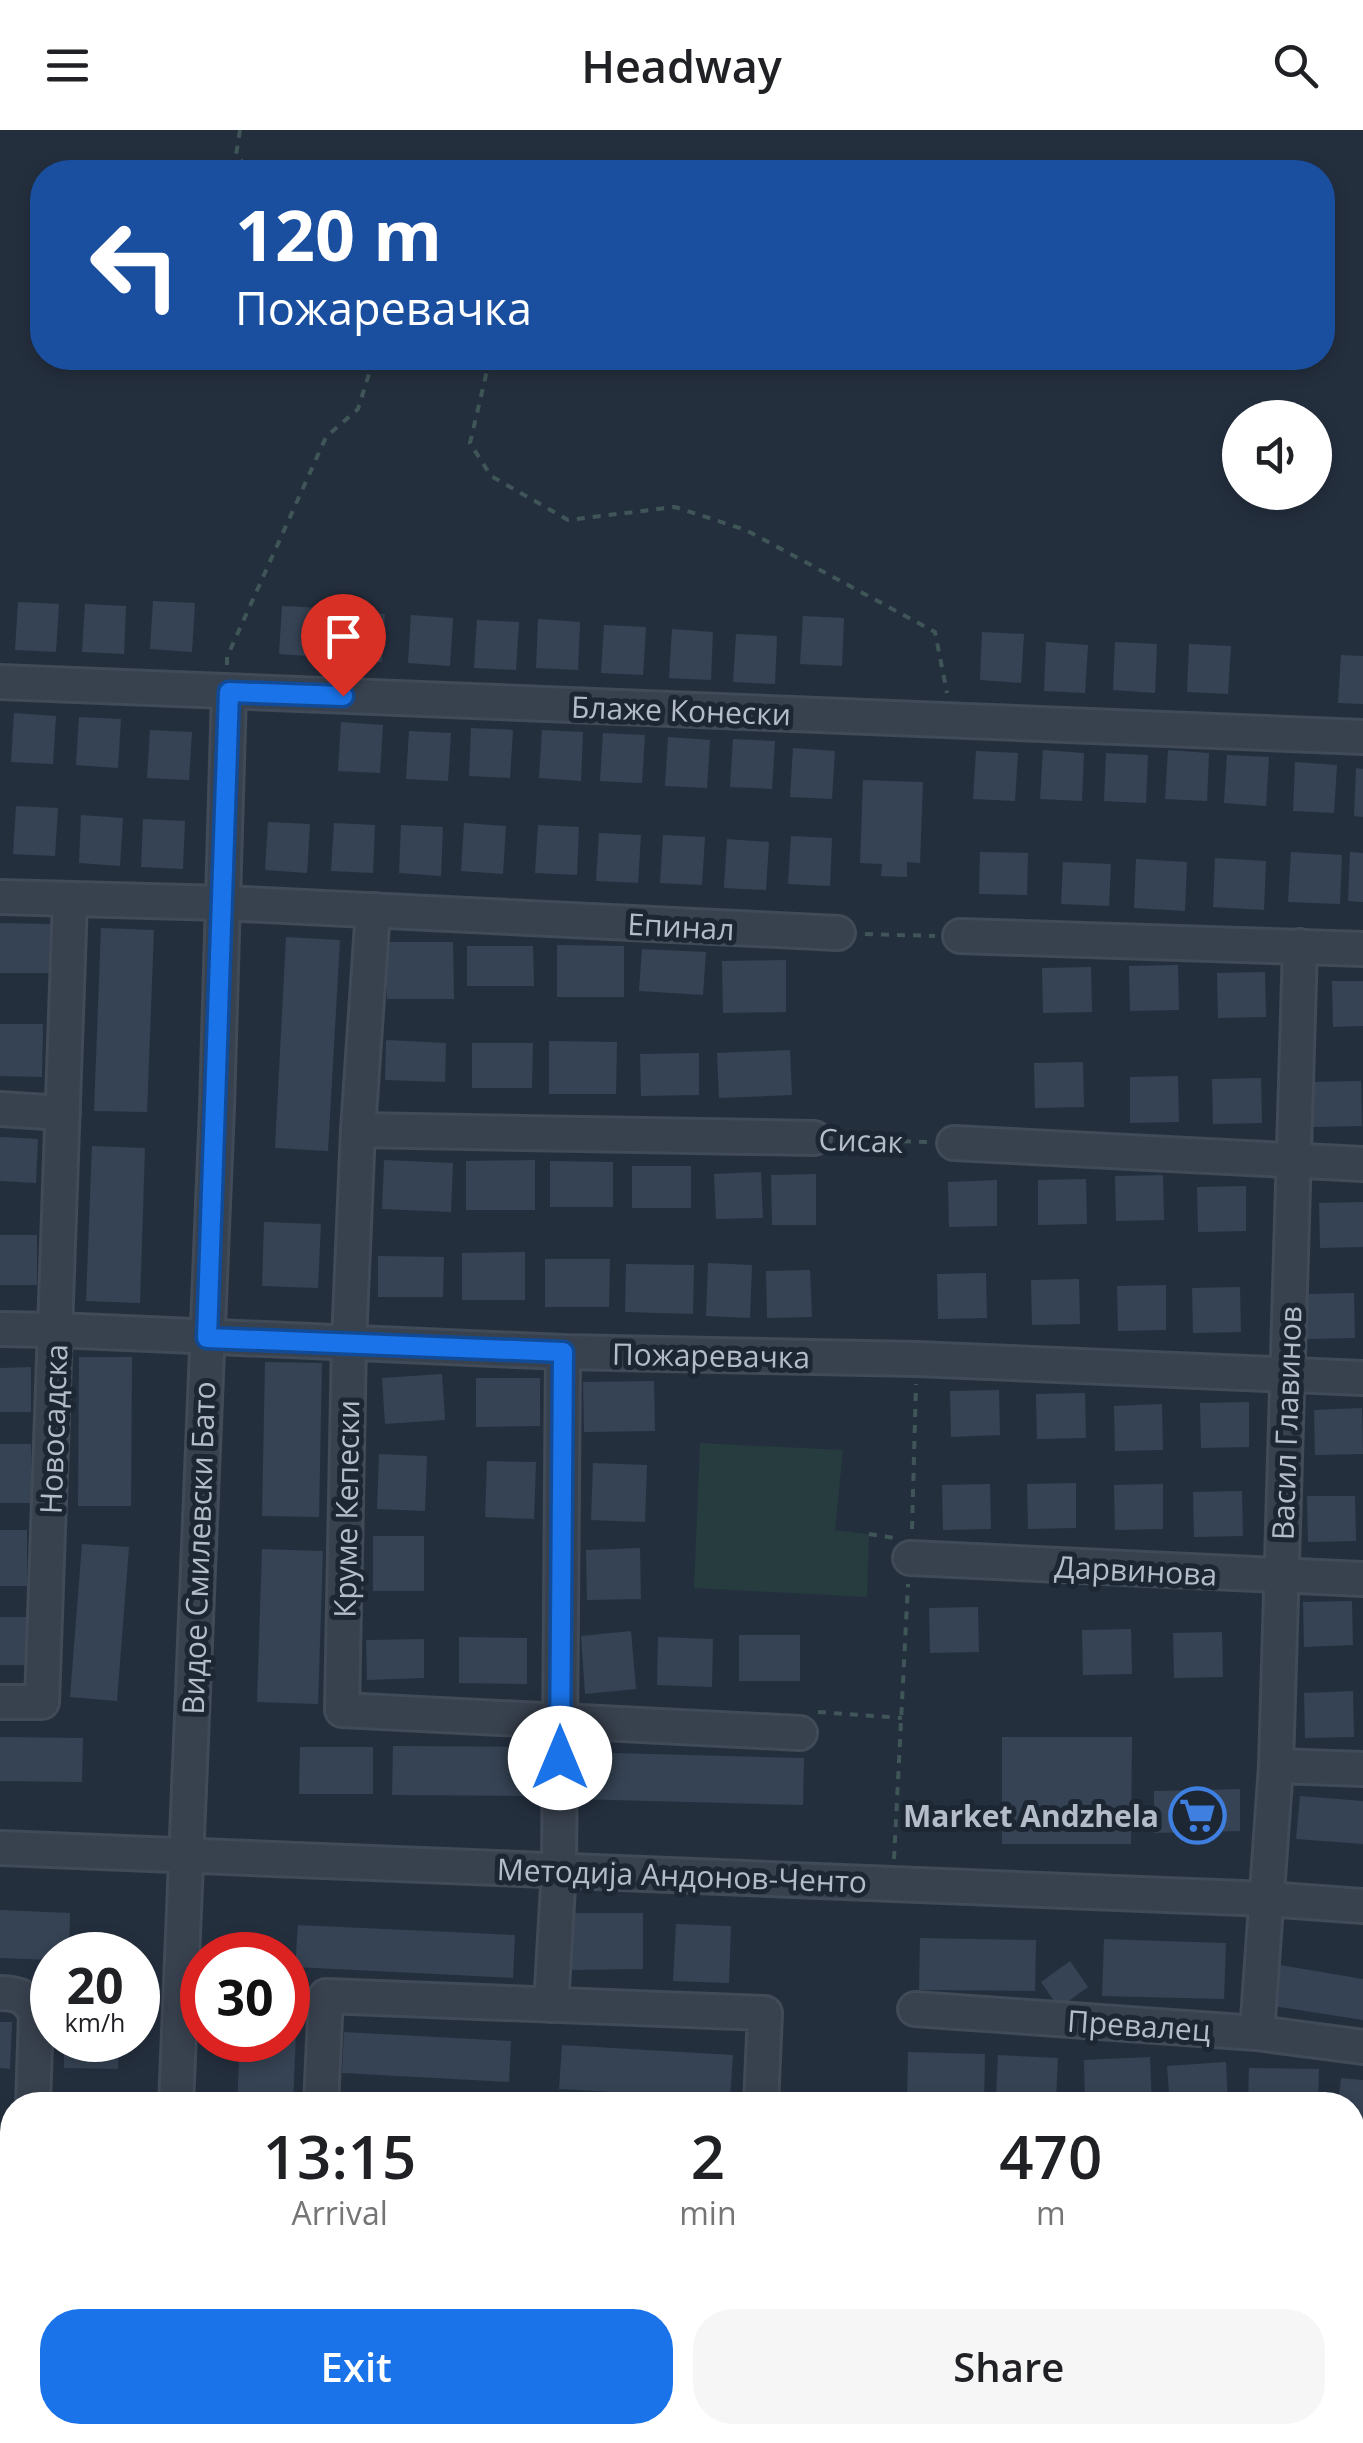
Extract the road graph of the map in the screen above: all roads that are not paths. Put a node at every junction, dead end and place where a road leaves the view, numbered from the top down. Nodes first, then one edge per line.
1 (0, 682) edge
2 (229, 692) junction
3 (1363, 737) edge
4 (0, 898) edge
5 (70, 900) junction
6 (222, 903) junction
7 (374, 910) junction
8 (838, 934) road end
9 (960, 936) road end
10 (1300, 946) junction
11 (1363, 948) edge
12 (0, 1110) edge
13 (64, 1114) junction
14 (358, 1130) junction
15 (814, 1138) road end
16 (954, 1143) road end
17 (1294, 1161) junction
18 (1363, 1164) edge
19 (0, 1329) edge
20 (57, 1330) junction
21 (207, 1338) junction
22 (349, 1342) junction
23 (563, 1352) junction
24 (1288, 1375) junction
25 (1363, 1378) edge
26 (910, 1558) road end
27 (1281, 1577) junction
28 (1363, 1580) edge
29 (0, 1702) edge
30 (560, 1720) junction
31 (800, 1733) road end
32 (1276, 1766) junction
33 (1363, 1770) edge
34 (0, 1848) edge
35 (185, 1855) junction
36 (558, 1870) junction
37 (1267, 1899) junction
38 (1363, 1906) edge
39 (0, 1992) edge
40 (551, 2005) junction
41 (915, 2008) dead end
42 (1256, 2033) junction
43 (1363, 2047) edge
44 (33, 2092) edge
45 (176, 2092) edge
46 (322, 2092) edge
47 (762, 2092) edge

1 - 2 street, Блаже Конески
2 - 3 street, Блаже Конески
2 - 6 street, Видое Смилевски Бато
4 - 5 street, Епинал
5 - 6 street, Епинал
5 - 13 street, Новосадска
6 - 7 street, Епинал
6 - 21 street, Видое Смилевски Бато
7 - 8 street, Епинал
7 - 14 street, Круме Кепески
9 - 10 street
10 - 11 street
10 - 17 street, Васил Главинов
12 - 13 street
13 - 20 street, Новосадска
14 - 15 street, Сисак
14 - 22 street, Круме Кепески
16 - 17 street
17 - 18 street
17 - 24 street, Васил Главинов
19 - 20 street, Пожаревачка
20 - 21 street, Пожаревачка
20 - 29 street, Новосадска
21 - 22 street, Пожаревачка
21 - 35 street, Видое Смилевски Бато
22 - 23 street, Пожаревачка
22 - 30 street, Круме Кепески
23 - 24 street, Пожаревачка
23 - 30 street
24 - 25 street, Пожаревачка
24 - 27 street, Васил Главинов
26 - 27 street, Дарвинова
27 - 28 street, Дарвинова
27 - 32 street, Васил Главинов
30 - 31 street, Круме Кепески
30 - 36 street
32 - 33 street
32 - 37 street, Васил Главинов
34 - 35 street, Методија Андонов-Ченто
35 - 36 street, Методија Андонов-Ченто
35 - 45 street, Видое Смилевски Бато
36 - 37 street, Методија Андонов-Ченто
36 - 40 street
37 - 38 street, Методија Андонов-Ченто
37 - 42 street, Васил Главинов
39 - 44 street
40 - 46 street
40 - 47 street
41 - 42 street, Превалец
42 - 43 street, Превалец

